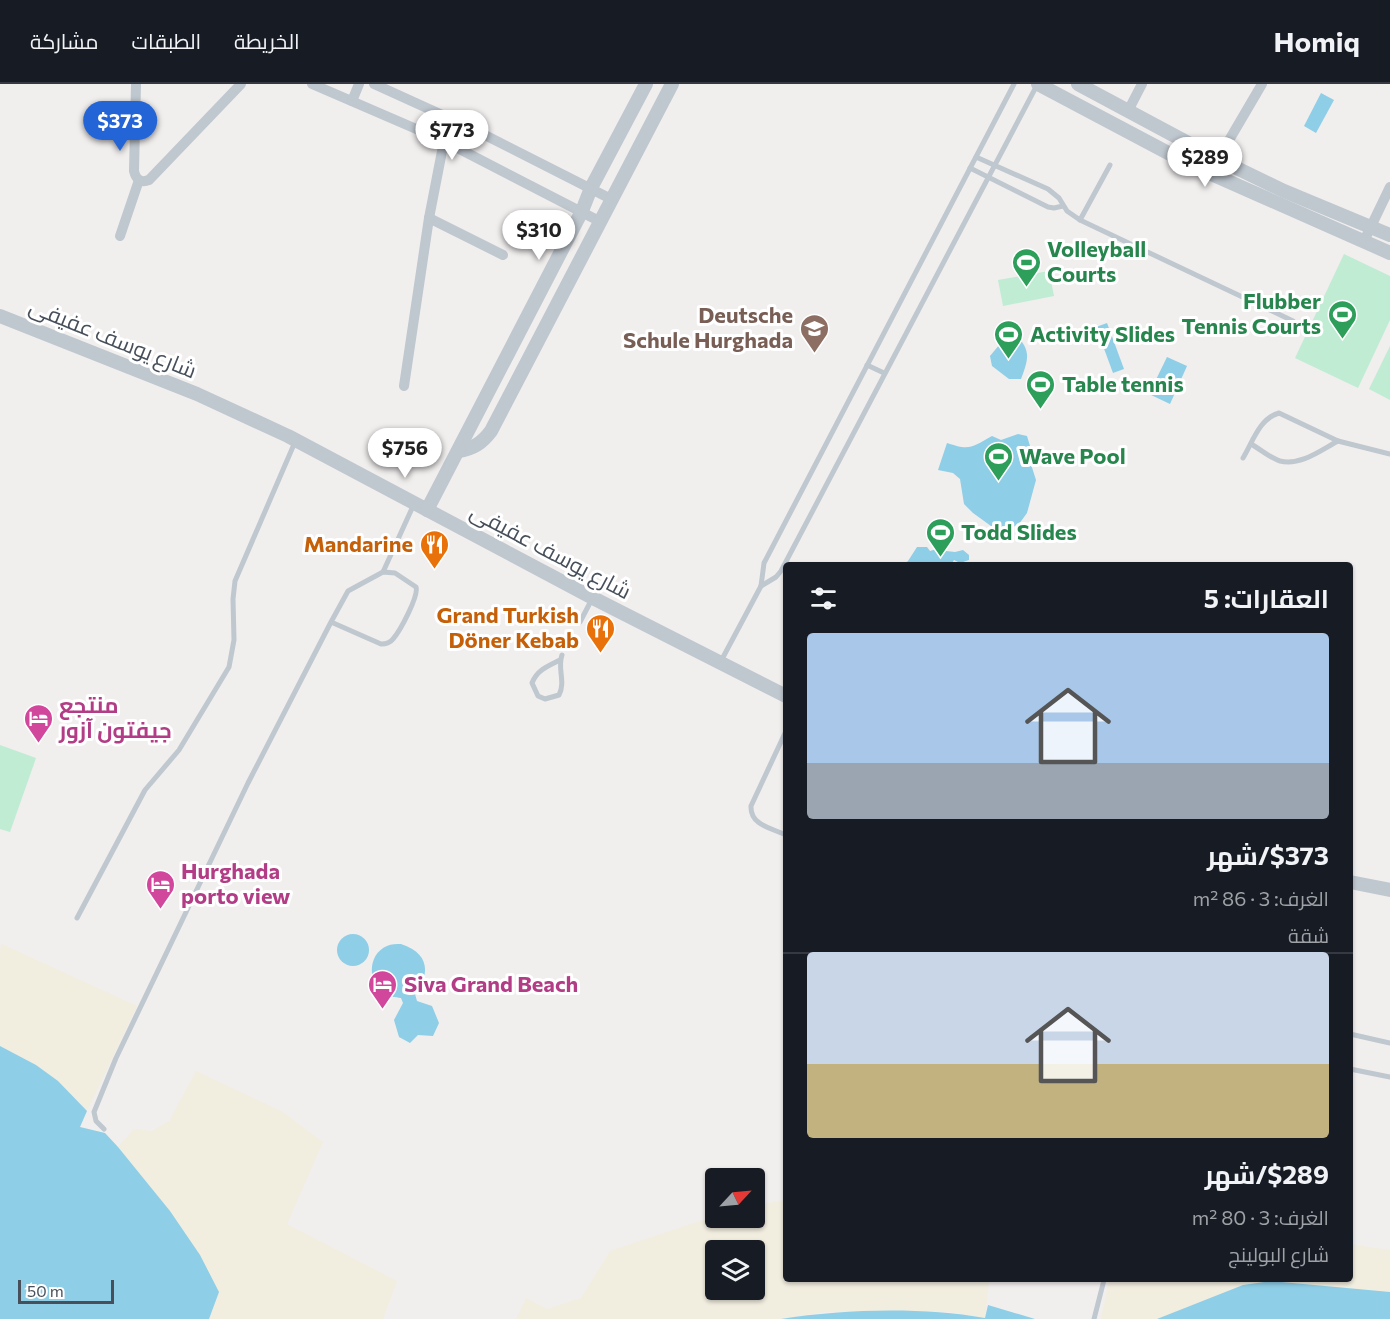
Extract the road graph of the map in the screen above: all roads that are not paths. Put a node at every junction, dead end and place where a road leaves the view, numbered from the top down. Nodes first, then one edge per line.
1 (136, 84) edge
2 (241, 84) edge
3 (312, 84) edge
4 (359, 84) edge
5 (374, 84) edge
6 (646, 84) edge
7 (672, 84) edge
8 (1014, 84) edge
9 (1038, 84) edge
10 (1078, 84) edge
11 (1142, 84) edge
12 (1262, 84) edge
13 (352, 101) junction
14 (1128, 111) junction
15 (444, 141) junction
16 (976, 157) junction
17 (1218, 159) junction
18 (994, 165) junction
19 (1110, 165) dead end
20 (970, 168) junction
21 (988, 176) junction
22 (139, 180) junction
23 (591, 188) junction
24 (1390, 188) edge
25 (613, 200) junction
26 (1063, 206) junction
27 (582, 211) junction
28 (429, 218) junction
29 (1080, 220) junction
30 (601, 222) junction
31 (1371, 227) junction
32 (1390, 235) edge
33 (120, 236) dead end
34 (1364, 241) junction
35 (1390, 253) edge
36 (503, 255) dead end
37 (0, 316) edge
38 (1293, 321) dead end
39 (867, 364) junction
40 (884, 374) junction
41 (404, 386) dead end
42 (296, 440) junction
43 (1338, 441) junction
44 (1251, 444) junction
45 (458, 451) junction
46 (1390, 454) edge
47 (1243, 458) dead end
48 (414, 502) junction
49 (428, 510) junction
50 (786, 562) edge
51 (783, 567) edge
52 (383, 572) junction
53 (761, 586) junction
54 (593, 598) junction
55 (331, 622) junction
56 (580, 622) dead end
57 (561, 657) joint
58 (720, 663) junction
59 (783, 694) edge
60 (783, 737) edge
61 (783, 834) edge
62 (1353, 883) edge
63 (1390, 890) edge
64 (77, 918) dead end
65 (1353, 1035) edge
66 (1390, 1043) edge
67 (1353, 1070) edge
68 (1390, 1077) edge
69 (104, 1129) dead end
70 (1103, 1282) edge
71 (1094, 1319) edge

1 - 22 street
2 - 22 street
3 - 13 street
4 - 13 street
5 - 23 street
6 - 23 street
7 - 25 street
8 - 16 lane
9 - 18 lane
9 - 34 street
10 - 14 street
11 - 14 street
12 - 17 street
13 - 15 street
14 - 17 street
15 - 27 street
15 - 28 street
16 - 18 lane
16 - 20 lane
17 - 31 street
18 - 21 lane
18 - 26 lane
19 - 29 lane
20 - 21 lane
20 - 39 lane
21 - 26 lane
21 - 40 lane
22 - 33 street
23 - 25 street
23 - 27 street
24 - 31 street
25 - 30 street
26 - 29 lane
27 - 30 street
27 - 45 street
28 - 36 street
28 - 41 street
29 - 38 lane
30 - 45 street
31 - 32 street
31 - 34 street
34 - 35 street
37 - 42 street, شارع يوسف عفيفى
39 - 40 lane
39 - 53 lane
40 - 50 lane
42 - 48 street, شارع يوسف عفيفى
42 - 64 lane
43 - 44 lane
43 - 44 lane
43 - 46 lane
44 - 47 lane
45 - 49 street
48 - 49 street, شارع يوسف عفيفى
48 - 52 lane
49 - 54 street, شارع يوسف عفيفى
51 - 53 lane
52 - 55 lane
52 - 55 lane
53 - 58 lane
54 - 56 lane
54 - 58 street, شارع يوسف عفيفى
55 - 69 lane
57 - 57 lane
58 - 59 street, شارع يوسف عفيفى
60 - 61 lane
62 - 63 street
65 - 66 lane
67 - 68 lane
70 - 71 lane

